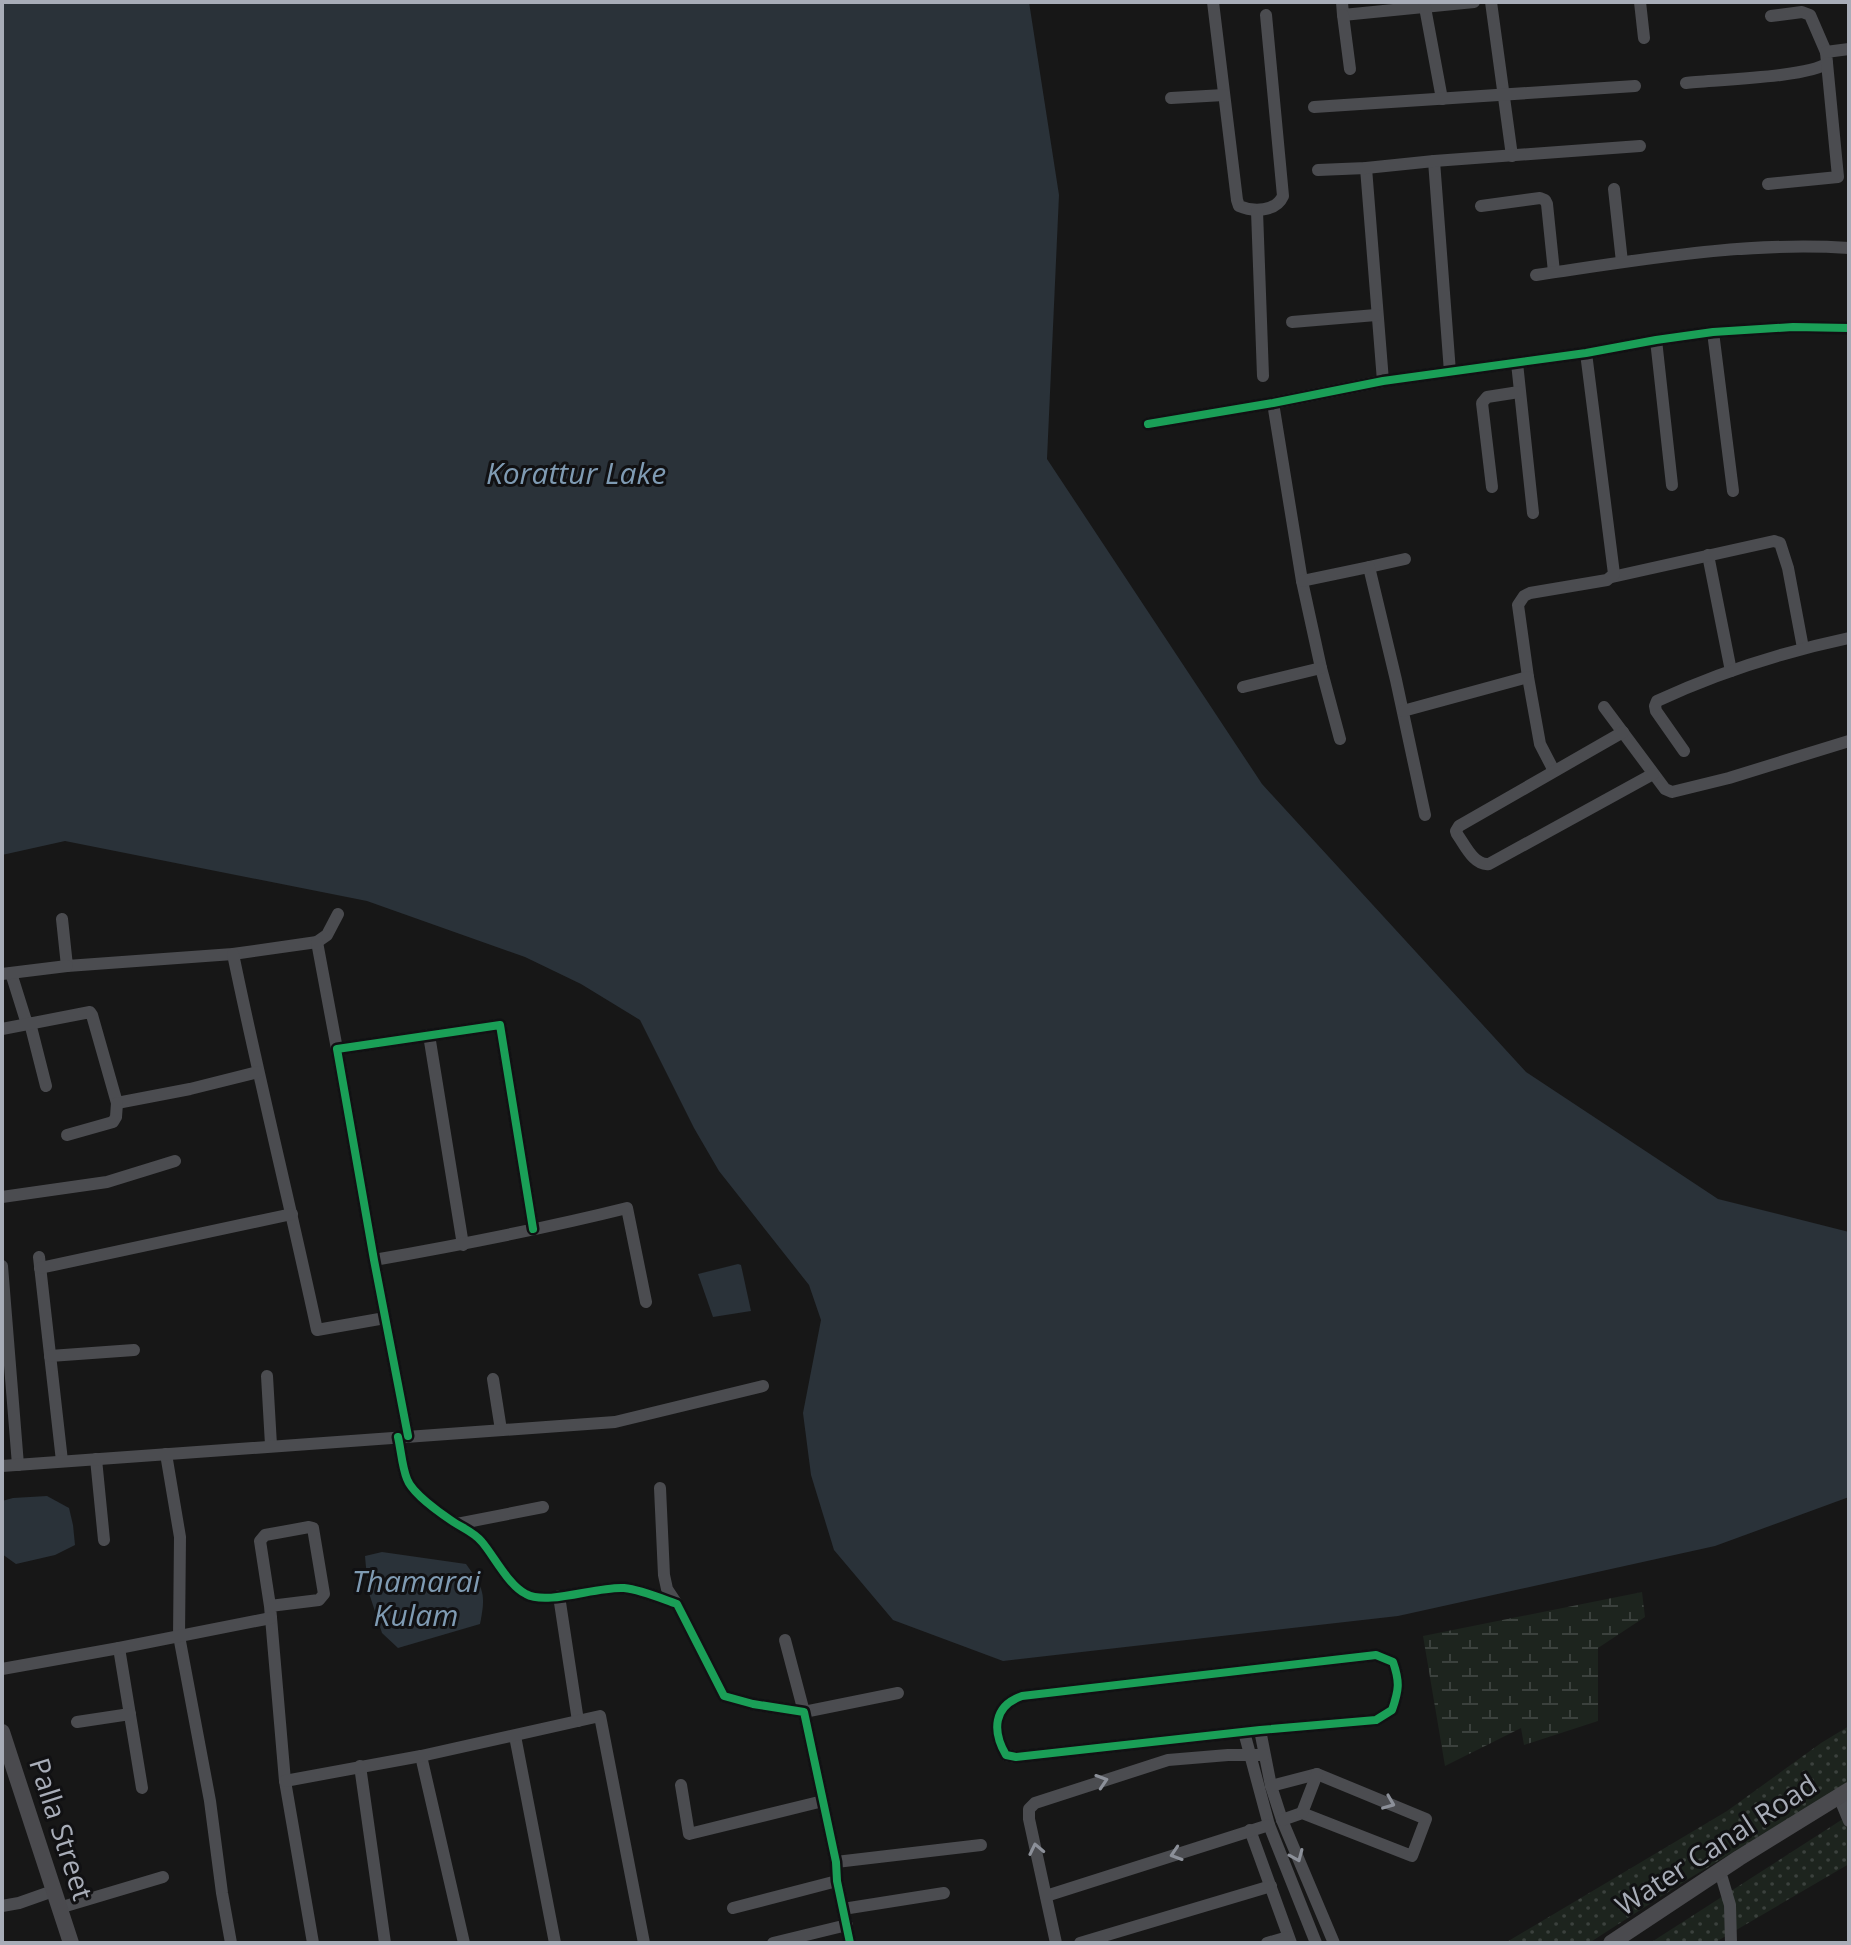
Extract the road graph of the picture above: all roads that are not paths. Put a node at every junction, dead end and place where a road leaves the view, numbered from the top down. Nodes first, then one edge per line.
1 (1213, 2) edge
2 (1474, 2) edge
3 (1491, 2) edge
4 (1640, 2) edge
5 (1424, 5) edge
6 (1343, 8) edge
7 (1266, 15) dead end
8 (1771, 16) dead end
9 (1644, 38) dead end
10 (1849, 49) edge
11 (1827, 57) junction
12 (1350, 69) dead end
13 (1686, 83) dead end
14 (1635, 86) dead end
15 (1224, 95) junction
16 (1504, 95) junction
17 (1171, 98) dead end
18 (1442, 99) junction
19 (1314, 107) dead end
20 (1640, 146) dead end
21 (1512, 156) junction
22 (1434, 161) junction
23 (1366, 168) junction
24 (1318, 170) dead end
25 (1768, 184) dead end
26 (1614, 189) dead end
27 (1481, 206) dead end
28 (1257, 211) junction
29 (1849, 248) edge
30 (1622, 262) junction
31 (1554, 272) junction
32 (1536, 275) dead end
33 (1376, 315) junction
34 (1292, 322) dead end
35 (1849, 328) edge
36 (1713, 332) junction
37 (1656, 340) junction
38 (1586, 353) junction
39 (1517, 363) junction
40 (1450, 372) junction
41 (1263, 376) dead end
42 (1383, 381) junction
43 (1519, 392) junction
44 (1273, 403) junction
45 (1148, 424) dead end
46 (1672, 485) dead end
47 (1492, 487) dead end
48 (1733, 491) dead end
49 (1533, 513) dead end
50 (1708, 555) junction
51 (1405, 559) dead end
52 (1369, 567) junction
53 (1612, 577) junction
54 (1302, 581) junction
55 (1849, 638) edge
56 (1803, 648) junction
57 (1321, 668) junction
58 (1731, 671) junction
59 (1528, 677) junction
60 (1243, 687) dead end
61 (1604, 707) dead end
62 (1403, 711) junction
63 (1623, 732) junction
64 (1340, 739) dead end
65 (1849, 741) edge
66 (1684, 751) dead end
67 (1554, 771) junction
68 (1653, 774) junction
69 (1425, 815) dead end
70 (338, 914) dead end
71 (62, 919) dead end
72 (317, 942) junction
73 (233, 954) junction
74 (67, 966) junction
75 (6, 974) edge
76 (29, 1023) junction
77 (2, 1029) edge
78 (429, 1035) junction
79 (337, 1049) junction
80 (258, 1072) junction
81 (46, 1086) dead end
82 (117, 1103) junction
83 (67, 1135) dead end
84 (175, 1161) dead end
85 (2, 1197) edge
86 (292, 1214) junction
87 (533, 1229) junction
88 (463, 1245) junction
89 (374, 1260) junction
90 (2, 1266) edge
91 (646, 1302) dead end
92 (385, 1318) junction
93 (134, 1350) dead end
94 (50, 1356) junction
95 (267, 1376) dead end
96 (493, 1379) dead end
97 (763, 1386) dead end
98 (501, 1430) junction
99 (403, 1436) junction
100 (271, 1445) junction
101 (166, 1454) junction
102 (96, 1459) junction
103 (62, 1461) junction
104 (18, 1465) junction
105 (2, 1466) edge
106 (660, 1488) dead end
107 (543, 1507) dead end
108 (457, 1524) junction
109 (104, 1540) dead end
110 (559, 1596) junction
111 (677, 1604) junction
112 (270, 1612) junction
113 (179, 1636) junction
114 (785, 1640) dead end
115 (119, 1648) junction
116 (2, 1669) edge
117 (898, 1693) dead end
118 (804, 1712) junction
119 (130, 1714) junction
120 (578, 1721) junction
121 (77, 1722) dead end
122 (1260, 1730) junction
123 (2, 1732) edge
124 (1244, 1732) junction
125 (515, 1736) junction
126 (1249, 1755) junction
127 (1264, 1755) junction
128 (421, 1756) junction
129 (360, 1766) junction
130 (1317, 1774) junction
131 (285, 1781) junction
132 (681, 1785) dead end
133 (1271, 1786) junction
134 (142, 1788) dead end
135 (823, 1801) junction
136 (1846, 1804) edge
137 (1302, 1813) junction
138 (1282, 1820) junction
139 (1269, 1825) junction
140 (1250, 1830) junction
141 (981, 1845) dead end
142 (836, 1862) junction
143 (163, 1877) dead end
144 (1722, 1878) junction
145 (837, 1881) junction
146 (1271, 1886) junction
147 (53, 1891) junction
148 (944, 1893) dead end
149 (1046, 1896) junction
150 (2, 1906) edge
151 (59, 1908) junction
152 (733, 1908) dead end
153 (843, 1909) junction
154 (847, 1925) junction
155 (1290, 1940) edge
156 (71, 1943) edge
157 (231, 1943) edge
158 (313, 1943) edge
159 (385, 1943) edge
160 (464, 1943) edge
161 (555, 1943) edge
162 (644, 1943) edge
163 (773, 1943) edge
164 (850, 1943) edge
165 (1056, 1943) edge
166 (1080, 1943) edge
167 (1267, 1943) edge
168 (1316, 1943) edge
169 (1333, 1943) edge
170 (1611, 1943) edge
171 (1628, 1943) edge
172 (1731, 1943) edge

1 - 15 street
2 - 5 street
3 - 16 street
4 - 9 street
5 - 6 street
5 - 18 street
6 - 12 street
7 - 28 street
8 - 11 street
10 - 11 street
11 - 13 street
11 - 25 street
14 - 16 street
15 - 17 street
15 - 28 street
16 - 18 street
16 - 21 street
18 - 19 street
20 - 21 street
21 - 22 street
22 - 23 street
22 - 40 street
23 - 24 street
23 - 33 street
26 - 30 street
27 - 31 street
28 - 41 street
29 - 30 street
30 - 31 street
31 - 32 street
33 - 34 street
33 - 42 street
35 - 36 street
36 - 37 street
36 - 48 street
37 - 38 street
37 - 46 street
38 - 39 street
38 - 53 street
39 - 40 street
39 - 43 street
40 - 42 street
42 - 44 street
43 - 47 street
43 - 49 street
44 - 45 street
44 - 54 street
50 - 53 street
50 - 56 street
50 - 58 street
51 - 52 street
52 - 54 street
52 - 62 street
53 - 59 street
54 - 57 street
55 - 56 street
56 - 58 street
57 - 60 street
57 - 64 street
58 - 66 street
59 - 62 street
59 - 67 street
61 - 63 street
62 - 69 street
63 - 67 street
63 - 68 street
65 - 68 street
67 - 68 street
70 - 72 street
71 - 74 street
72 - 73 street
72 - 79 street
73 - 74 street
73 - 80 street
74 - 75 street
75 - 76 street
76 - 77 street
76 - 81 street
76 - 82 street
78 - 79 street
78 - 87 street
78 - 88 street
79 - 89 street
80 - 82 street
80 - 86 street
82 - 83 street
84 - 85 street
86 - 92 street
86 - 94 street
87 - 88 street
87 - 91 street
88 - 89 street
89 - 92 street
90 - 104 street
92 - 99 street
93 - 94 street
94 - 103 street
95 - 100 street
96 - 98 street
97 - 98 street
98 - 99 street
99 - 100 street
99 - 108 street
100 - 101 street
101 - 102 street
101 - 113 street
102 - 103 street
102 - 109 street
103 - 104 street
104 - 105 street
106 - 111 street
107 - 108 street
108 - 110 street
110 - 111 street
110 - 120 street
111 - 118 street
112 - 112 street
112 - 113 street
112 - 131 street
113 - 115 street
113 - 157 street
114 - 118 street
115 - 116 street
115 - 119 street
117 - 118 street
118 - 135 street
119 - 121 street
119 - 134 street
120 - 125 street
120 - 162 street
122 - 124 street
122 - 124 street
122 - 127 street
123 - 147 main road, Palla Street
124 - 126 street
125 - 128 street
125 - 161 street
126 - 127 street
126 - 139 street
149 -> 126 street
127 - 133 street
128 - 129 street
128 - 160 street
129 - 131 street
129 - 159 street
130 - 133 street
130 - 137 street
130 -> 137 street
131 - 158 street
132 - 135 street
133 - 138 street
135 - 142 street
136 - 144 main road, Water Canal Road
136 - 170 main road, Water Canal Road
137 - 138 street
138 -> 169 street
139 - 140 street
139 - 168 street
140 - 146 street
140 -> 149 street
141 - 142 street
142 - 145 street
143 - 151 street
144 - 171 main road, Water Canal Road
144 - 172 street
145 - 152 street
145 - 153 street
146 - 155 street
146 - 166 street
147 - 150 street
147 - 151 main road, Palla Street
148 - 153 street
149 - 165 street
151 - 156 main road, Palla Street
153 - 154 street
154 - 163 street
154 - 164 street
155 - 167 street

